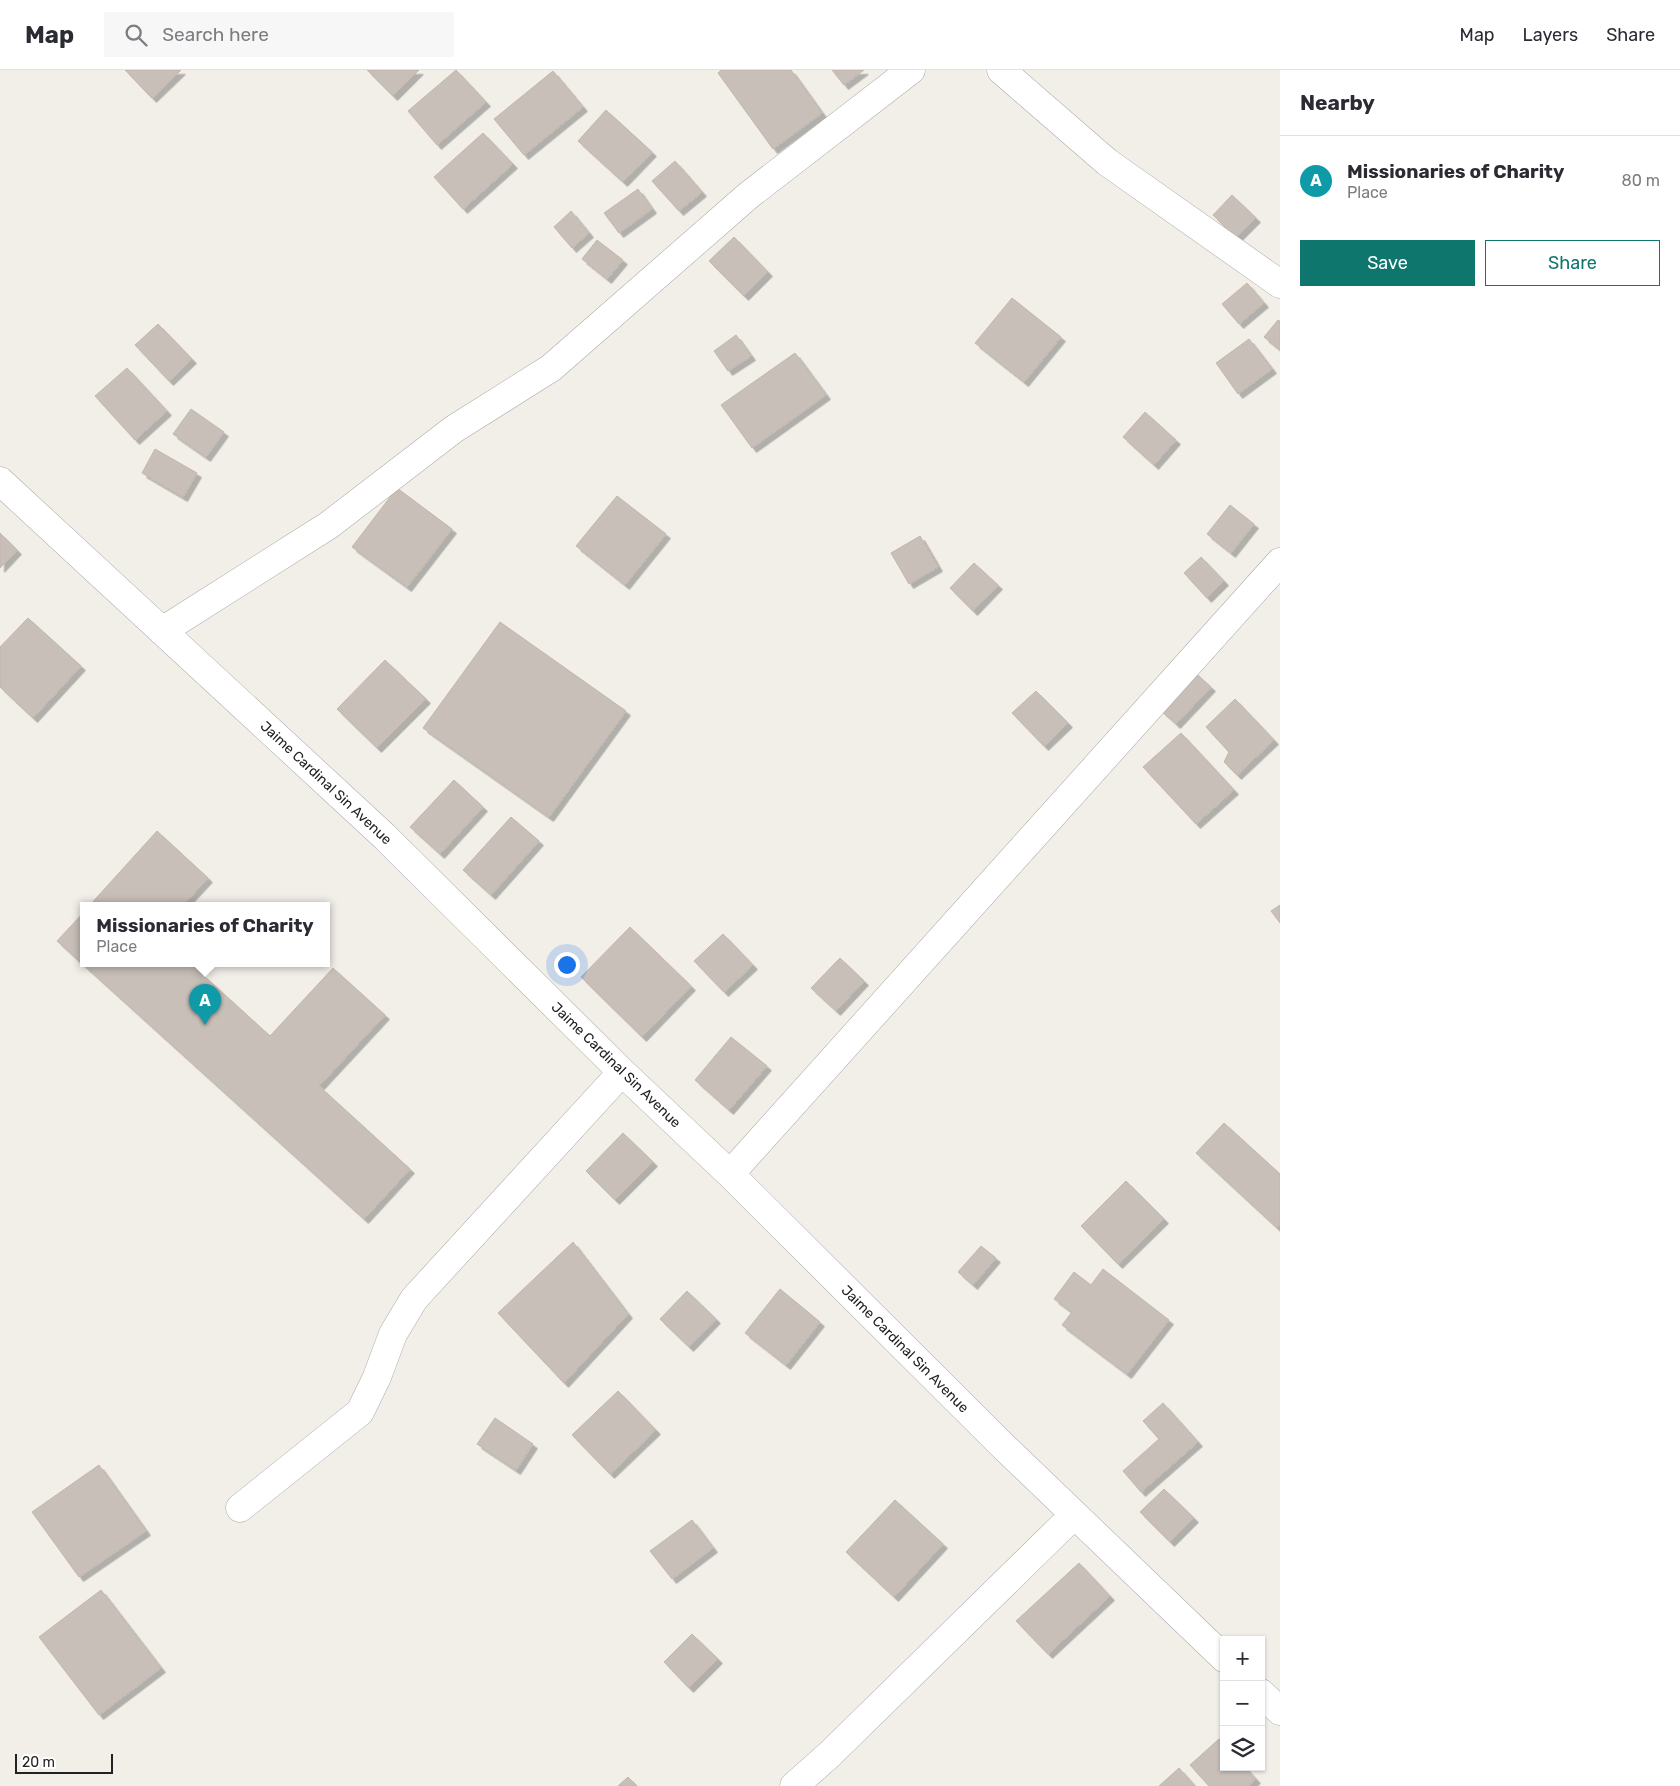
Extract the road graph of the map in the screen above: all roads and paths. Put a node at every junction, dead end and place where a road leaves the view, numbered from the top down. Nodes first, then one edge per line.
1 (911, 70) edge
2 (1001, 70) edge
3 (1280, 284) edge
4 (0, 481) edge
5 (1280, 562) edge
6 (162, 631) junction
7 (622, 1072) junction
8 (730, 1174) junction
9 (240, 1508) dead end
10 (1074, 1515) junction
11 (1220, 1654) edge
12 (1265, 1697) edge
13 (1280, 1711) edge
14 (794, 1786) edge

1 - 6 street
2 - 3 street
4 - 6 street, Jaime Cardinal Sin Avenue
5 - 8 street
6 - 7 street, Jaime Cardinal Sin Avenue
7 - 8 street, Jaime Cardinal Sin Avenue
7 - 9 street
8 - 10 street, Jaime Cardinal Sin Avenue
10 - 11 street, Jaime Cardinal Sin Avenue
10 - 14 street
12 - 13 street

